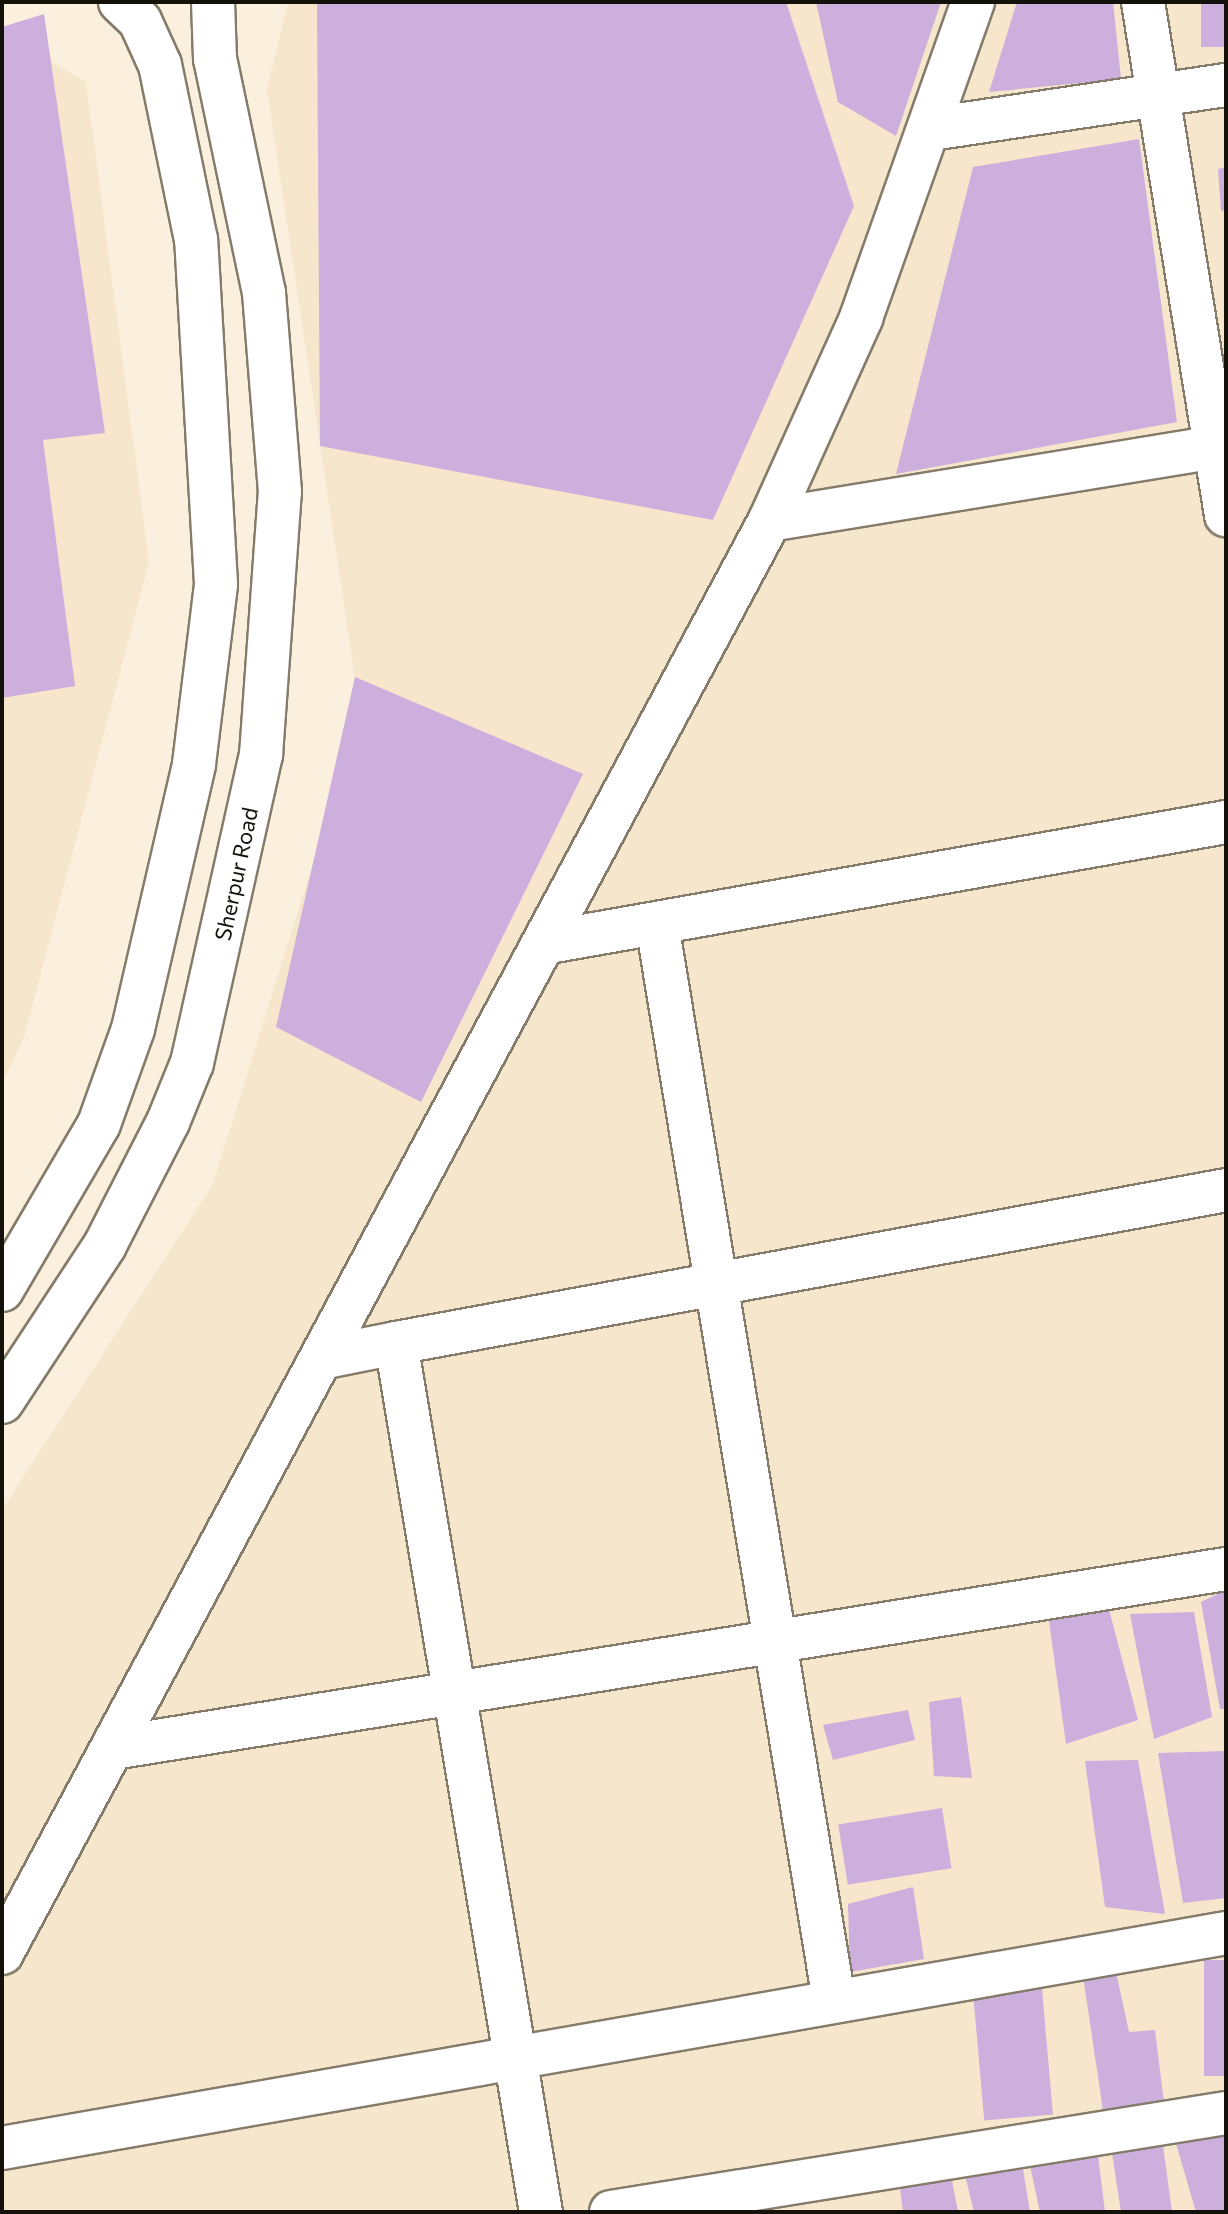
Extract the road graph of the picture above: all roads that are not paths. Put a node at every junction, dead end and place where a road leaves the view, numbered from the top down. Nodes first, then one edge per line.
1 (120, 2) edge
2 (213, 2) edge
3 (973, 2) edge
4 (1143, 2) edge
5 (1226, 85) edge
6 (1158, 96) junction
7 (931, 129) junction
8 (264, 293) junction
9 (197, 308) junction
10 (1220, 446) edge
11 (1226, 515) edge
12 (770, 520) junction
13 (1226, 822) edge
14 (657, 924) junction
15 (549, 942) junction
16 (1226, 1190) edge
17 (714, 1284) junction
18 (2, 1290) edge
19 (396, 1343) junction
20 (326, 1357) junction
21 (2, 1402) edge
22 (1226, 1569) edge
23 (779, 1641) junction
24 (449, 1693) junction
25 (113, 1748) junction
26 (1226, 1933) edge
27 (2, 1953) edge
28 (834, 2000) junction
29 (510, 2055) junction
30 (1226, 2113) edge
31 (2, 2148) edge
32 (541, 2212) edge
33 (611, 2212) edge

1 - 9 street
2 - 8 street, Sherpur Road
3 - 7 street
4 - 6 street
5 - 6 street
6 - 7 street
6 - 10 street
7 - 12 street
8 - 9 street
8 - 21 street, Sherpur Road
9 - 18 street
10 - 11 street
10 - 12 street
12 - 15 street
13 - 14 street
14 - 15 street
14 - 17 street
15 - 20 street
16 - 17 street
17 - 19 street
17 - 23 street
19 - 20 street
19 - 24 street
20 - 25 street
22 - 23 street
23 - 24 street
23 - 28 street
24 - 25 street
24 - 29 street
25 - 27 street
26 - 28 street
28 - 29 street
29 - 31 street
29 - 32 street
30 - 33 street

